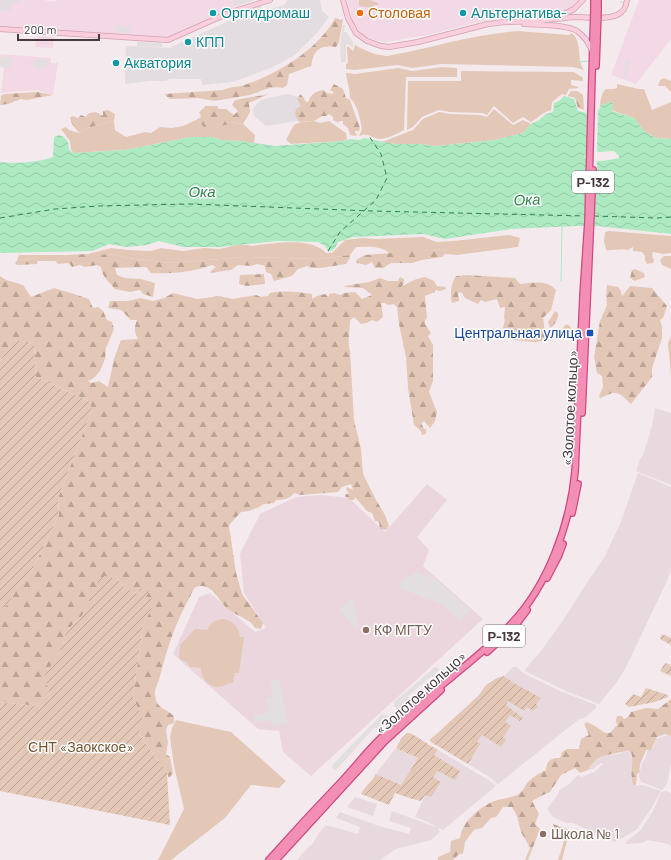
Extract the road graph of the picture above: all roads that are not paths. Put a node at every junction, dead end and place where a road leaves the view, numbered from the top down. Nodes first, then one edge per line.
1 (270, 0) edge
2 (343, 0) edge
3 (583, 0) edge
4 (594, 0) edge
5 (598, 0) edge
6 (627, 0) edge
7 (596, 10) junction
8 (553, 19) junction
9 (509, 22) junction
10 (0, 29) edge
11 (595, 40) junction
12 (593, 51) junction
13 (594, 67) junction
14 (585, 296) junction
15 (269, 860) edge
16 (276, 860) edge

1 - 10 main road
2 - 9 main road
3 - 8 main road
4 - 7 highway, Р-132
5 - 7 highway, Р-132
6 - 8 main road
7 - 11 highway, Р-132, bridge
8 - 9 main road
9 - 12 main road
11 - 12 highway, Р-132
11 - 13 highway, Р-132
12 - 13 highway, Р-132
13 - 14 highway, Р-132
14 - 15 highway, «Золотое кольцо» / Р-132
14 - 16 highway, «Золотое кольцо» / Р-132

